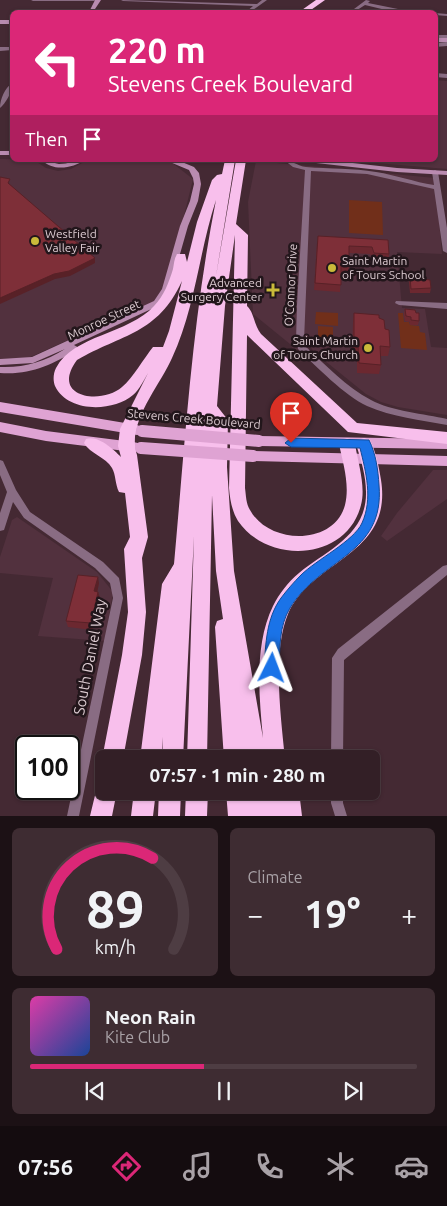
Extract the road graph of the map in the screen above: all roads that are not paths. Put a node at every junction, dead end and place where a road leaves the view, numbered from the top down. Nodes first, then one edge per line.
1 (33, 0) edge
2 (96, 0) edge
3 (123, 0) edge
4 (265, 0) edge
5 (310, 0) edge
6 (320, 0) edge
7 (370, 0) edge
8 (202, 1) edge
9 (365, 4) junction
10 (257, 5) junction
11 (251, 10) edge
12 (295, 10) edge
13 (306, 10) edge
14 (355, 10) edge
15 (390, 10) edge
16 (10, 88) edge
17 (0, 106) edge
18 (47, 162) edge
19 (73, 162) edge
20 (176, 162) edge
21 (241, 162) edge
22 (289, 162) edge
23 (328, 162) edge
24 (228, 166) edge
25 (308, 169) junction
26 (435, 172) junction
27 (447, 173) edge
28 (438, 187) junction
29 (188, 220) junction
30 (231, 226) junction
31 (447, 251) edge
32 (181, 258) junction
33 (240, 292) junction
34 (399, 303) dead end
35 (447, 306) edge
36 (178, 319) junction
37 (0, 362) edge
38 (0, 370) edge
39 (0, 407) edge
40 (210, 408) junction
41 (447, 422) edge
42 (0, 426) edge
43 (135, 430) junction
44 (447, 438) edge
45 (92, 443) junction
46 (447, 444) edge
47 (133, 447) junction
48 (348, 451) junction
49 (366, 451) junction
50 (447, 461) edge
51 (0, 464) edge
52 (12, 492) junction
53 (0, 527) edge
54 (134, 557) junction
55 (183, 566) junction
56 (447, 569) edge
57 (225, 571) junction
58 (272, 678) junction
59 (114, 750) edge
60 (151, 750) edge
61 (173, 750) edge
62 (198, 750) edge
63 (234, 750) edge
64 (254, 750) edge
65 (274, 750) edge
66 (283, 750) edge
67 (338, 750) edge
68 (104, 800) edge
69 (144, 800) edge
70 (169, 800) edge
71 (197, 800) edge
72 (238, 800) edge
73 (259, 800) edge
74 (278, 800) edge
75 (289, 800) edge
76 (73, 816) edge
77 (101, 816) edge
78 (142, 816) edge
79 (168, 816) edge
80 (196, 816) edge
81 (239, 816) edge
82 (260, 816) edge
83 (279, 816) edge
84 (291, 816) edge

1 - 2 street
3 - 8 street
4 - 10 street
5 - 12 highway
6 - 13 highway
7 - 9 street
8 - 10 street
9 - 14 street
9 - 15 street
10 - 11 street
16 - 17 street
18 - 19 main road
20 - 29 main road, Monroe Street
21 - 30 highway
22 - 25 street
23 - 26 main road
24 - 36 highway
24 - 55 highway
25 - 28 street
25 - 41 street, O’Connor Drive
26 - 27 main road
26 - 28 street
28 - 31 street
29 - 32 main road, Monroe Street
29 - 37 main road, Monroe Street
30 - 33 highway
30 - 40 highway
32 - 36 highway
32 - 38 main road, Monroe Street
33 - 44 highway
33 - 48 highway
34 - 35 street
36 - 43 highway
39 - 43 main road, Stevens Creek Boulevard
40 - 57 highway
40 - 62 highway
42 - 45 main road, Stevens Creek Boulevard
43 - 47 highway
43 - 48 main road, Stevens Creek Boulevard, bridge
45 - 47 main road, Stevens Creek Boulevard
45 - 54 highway
46 - 49 main road, Stevens Creek Boulevard
47 - 48 main road, Stevens Creek Boulevard, bridge
47 - 54 highway
48 - 49 main road, Stevens Creek Boulevard
49 - 50 main road, Stevens Creek Boulevard
49 - 58 highway
51 - 52 street, South Daniel Way
52 - 53 street
52 - 76 street, South Daniel Way
54 - 59 highway
55 - 60 highway
55 - 61 highway
56 - 67 street
57 - 63 highway
57 - 64 highway
58 - 65 highway
58 - 66 highway
68 - 77 highway
69 - 78 highway
70 - 79 highway
71 - 80 highway
72 - 81 highway
73 - 82 highway
74 - 83 highway
75 - 84 highway

